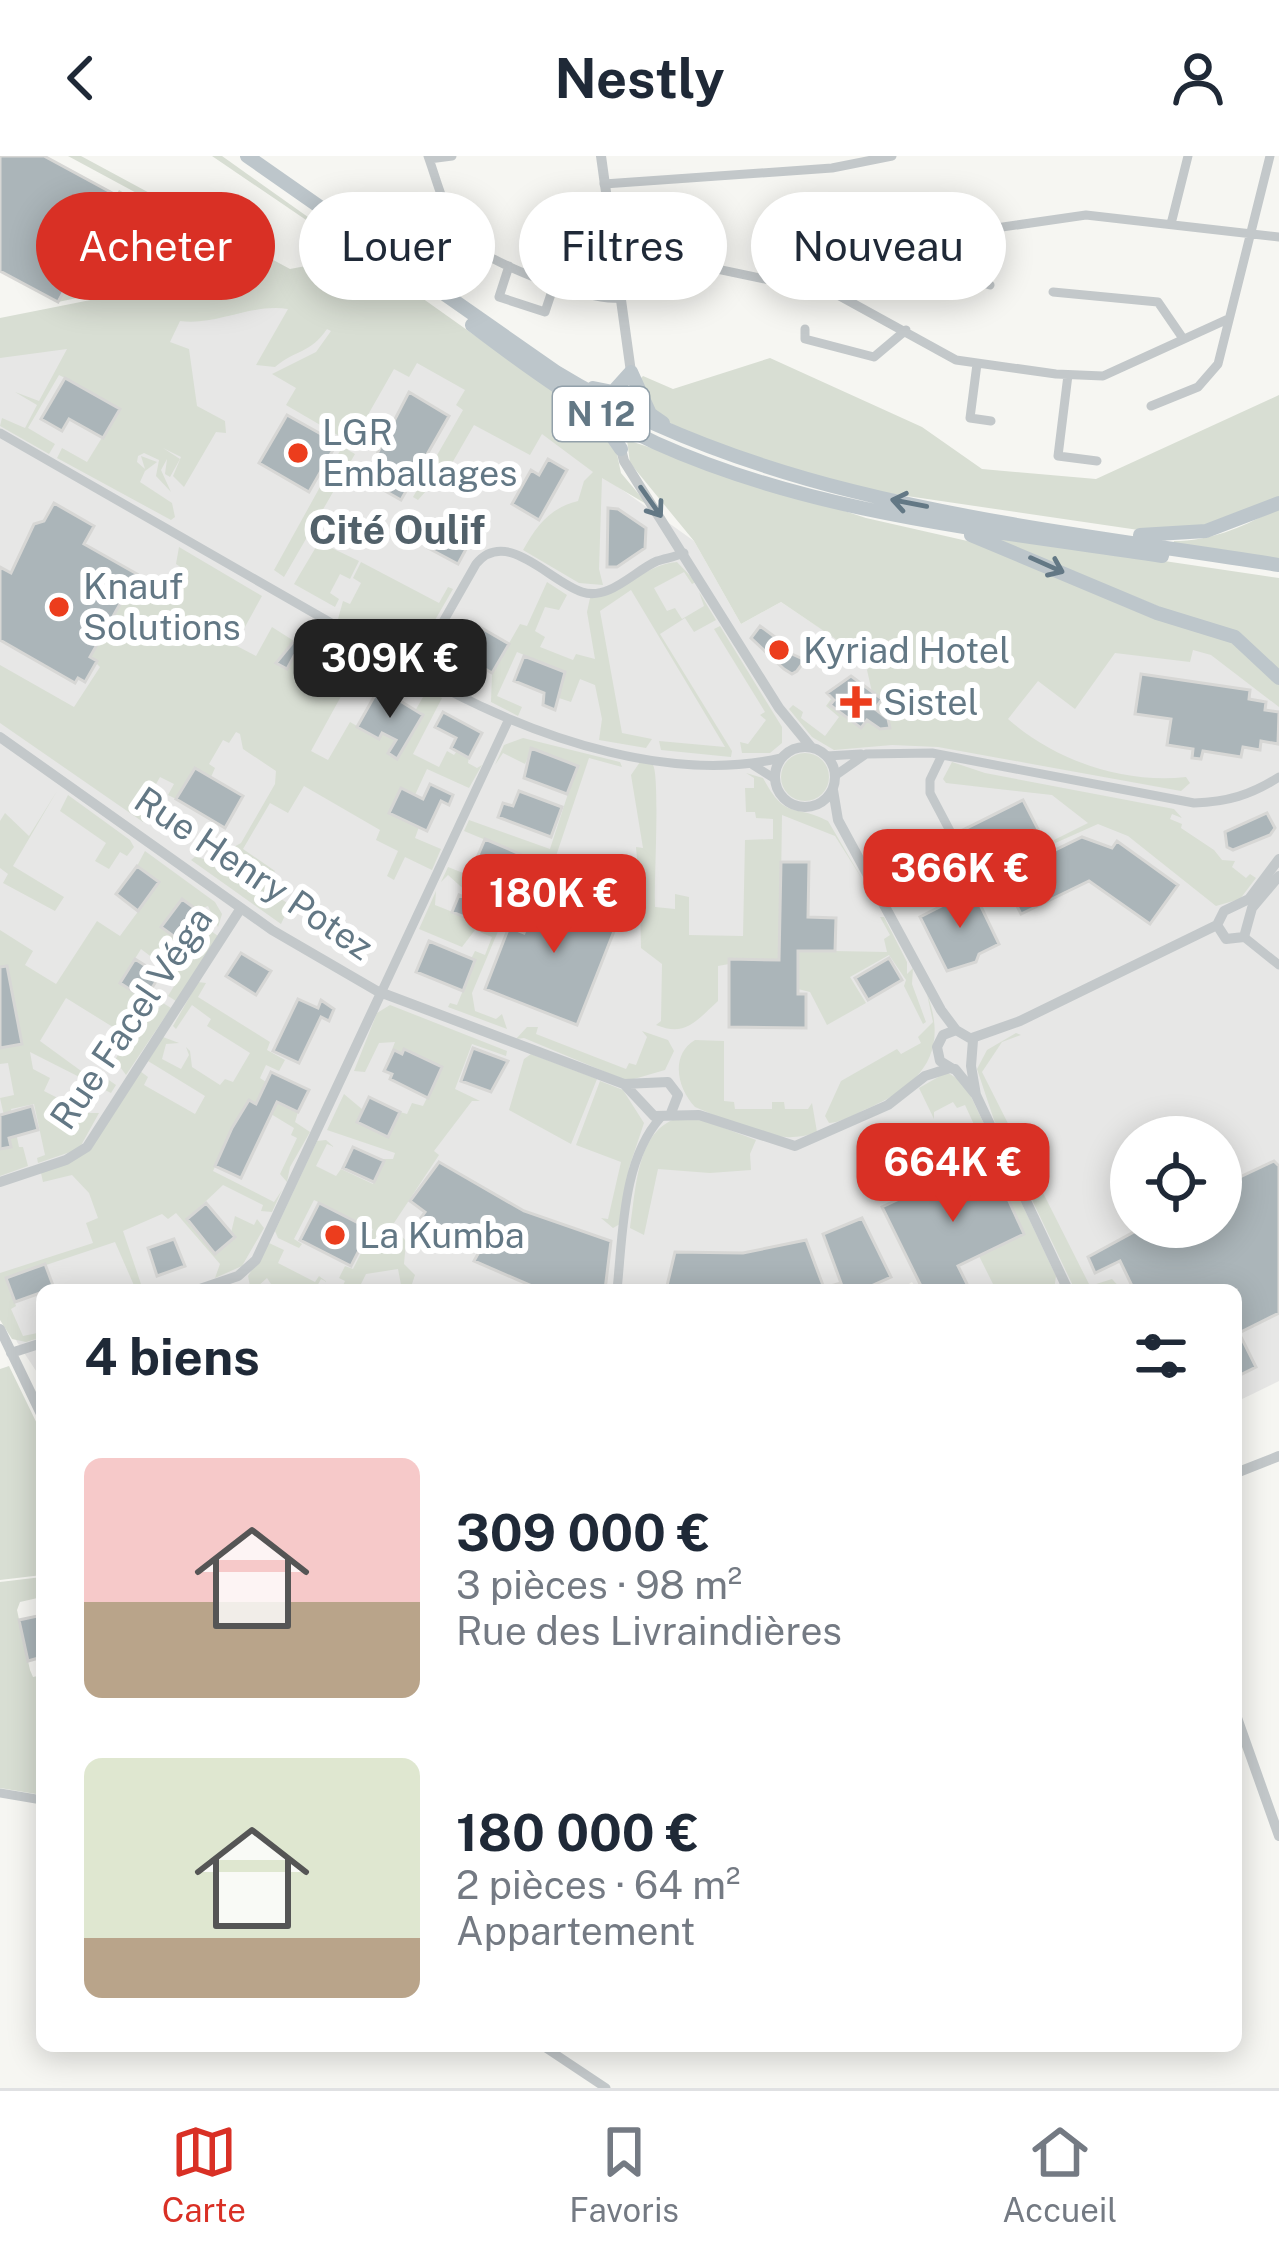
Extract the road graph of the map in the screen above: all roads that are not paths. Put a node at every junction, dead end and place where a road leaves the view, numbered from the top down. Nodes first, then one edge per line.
1 (247, 156) edge
2 (452, 156) edge
3 (601, 156) edge
4 (892, 156) edge
5 (1188, 156) edge
6 (1270, 156) edge
7 (428, 158) edge
8 (831, 162) edge
9 (604, 184) junction
10 (605, 192) edge
11 (299, 193) edge
12 (1171, 224) junction
13 (1006, 227) edge
14 (1251, 234) junction
15 (1279, 237) edge
16 (509, 266) junction
17 (519, 269) edge
18 (1053, 292) dead end
19 (443, 300) edge
20 (451, 300) edge
21 (549, 300) edge
22 (618, 300) edge
23 (846, 300) edge
24 (1228, 319) junction
25 (805, 329) dead end
26 (906, 330) junction
27 (1182, 337) junction
28 (511, 341) junction
29 (977, 364) junction
30 (632, 372) junction
31 (1068, 375) junction
32 (1151, 406) dead end
33 (589, 407) junction
34 (991, 422) dead end
35 (0, 433) edge
36 (697, 445) junction
37 (621, 449) joint
38 (1097, 461) dead end
39 (1279, 503) edge
40 (938, 524) junction
41 (1040, 526) junction
42 (673, 535) junction
43 (684, 554) junction
44 (656, 562) junction
45 (1279, 570) edge
46 (415, 671) junction
47 (1279, 678) edge
48 (784, 715) junction
49 (509, 719) junction
50 (0, 736) edge
51 (811, 747) junction
52 (866, 754) junction
53 (942, 754) junction
54 (784, 755) junction
55 (827, 756) junction
56 (748, 764) junction
57 (836, 776) junction
58 (1279, 777) edge
59 (775, 779) junction
60 (833, 790) junction
61 (811, 807) junction
62 (838, 820) junction
63 (1279, 860) edge
64 (1279, 876) edge
65 (983, 881) dead end
66 (241, 908) junction
67 (1236, 908) junction
68 (1248, 918) junction
69 (1217, 925) junction
70 (1244, 937) junction
71 (1279, 965) edge
72 (381, 993) junction
73 (933, 998) junction
74 (956, 1030) junction
75 (943, 1035) junction
76 (973, 1050) junction
77 (937, 1055) junction
78 (952, 1068) junction
79 (926, 1076) junction
80 (624, 1084) junction
81 (647, 1084) junction
82 (976, 1094) junction
83 (678, 1095) junction
84 (644, 1106) junction
85 (666, 1115) junction
86 (706, 1117) junction
87 (647, 1132) junction
88 (0, 1182) edge
89 (215, 1284) edge
90 (617, 1284) edge
91 (1065, 1284) edge
92 (0, 1329) edge
93 (36, 1345) edge
94 (11, 1353) junction
95 (36, 1404) edge
96 (1279, 1456) edge
97 (1242, 1471) edge
98 (1242, 1732) edge
99 (0, 1792) edge
100 (36, 1799) edge
101 (1279, 1836) edge
102 (552, 2052) edge
103 (606, 2088) edge

1 - 11 main road, N 12
2 - 7 street
3 - 9 street
4 - 8 street
5 - 12 street
6 - 14 street
7 - 16 street
8 - 9 street
9 - 10 street
12 - 13 street
12 - 14 street
14 - 15 street
14 - 24 street
16 - 17 street
16 - 21 street
18 - 27 street
19 - 33 main road, N 12
20 - 28 main road, N 12
22 - 30 street
23 - 26 street
24 - 27 street
24 - 32 street
25 - 26 street
26 - 29 street
27 - 31 street
28 - 30 main road, N 12
28 - 36 main road, N 12
29 - 31 street
29 - 34 street
30 - 36 main road, N 12
31 - 38 street
33 - 37 main road, N 12
33 - 40 main road, N 12
35 - 46 street
41 -> 36 main road, N 12
37 -> 42 street
39 - 41 main road
40 - 45 main road, N 12
40 -> 47 main road
41 - 45 main road, N 12
42 - 43 street
42 - 44 street
43 - 44 street
43 - 48 street
44 - 46 street
46 - 49 street
48 - 51 street
48 - 54 street
49 - 56 street
49 - 72 street
50 - 66 street, Rue Henry Potez
51 - 54 street
51 - 55 street
52 - 53 street
52 - 55 street
52 - 57 street
53 - 58 street
53 - 65 street
54 - 56 street
54 - 59 street
55 - 57 street
56 - 59 street
57 - 60 street
59 - 61 street
60 - 61 street
60 - 62 street
61 - 62 street
62 - 73 street
63 - 67 street
64 - 68 street
66 - 72 street, Rue Henry Potez
66 - 88 street, Rue Facel Véga
67 - 68 street
67 - 69 street
68 - 70 street
69 - 70 street
69 - 76 street
70 - 71 street
72 - 80 street, Rue Henry Potez
72 - 89 street
73 - 74 street
73 - 75 street
74 - 75 street
74 - 76 street
75 - 77 street
76 - 78 street
76 - 82 street
77 - 78 street
77 - 79 street
78 - 79 street
78 - 82 street
79 - 86 street
80 - 81 street
80 - 84 street
81 - 83 street
81 - 84 street
82 - 91 street
83 - 85 street
83 - 86 street
84 - 85 street
84 - 87 street
85 - 86 street
85 - 87 street
87 - 90 street
92 - 94 street
93 - 94 street
94 - 95 street
96 - 97 street
98 - 101 street
99 - 100 street
102 - 103 street

